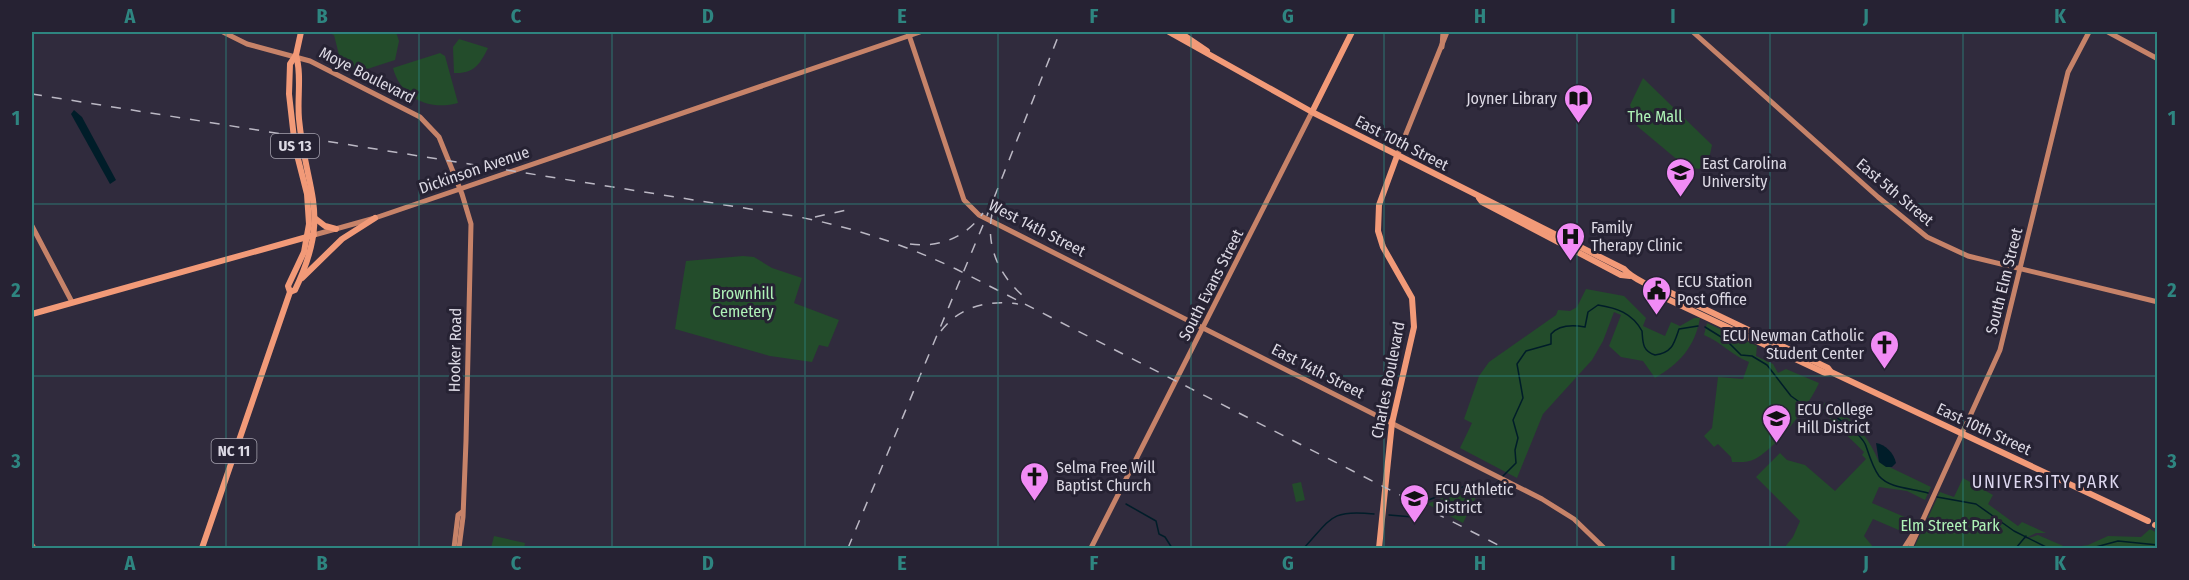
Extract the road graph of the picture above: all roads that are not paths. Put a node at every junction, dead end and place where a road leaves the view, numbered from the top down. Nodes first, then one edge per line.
1 (223, 32) edge
2 (301, 32) edge
3 (920, 32) edge
4 (1169, 32) edge
5 (1179, 32) edge
6 (1352, 32) edge
7 (1443, 32) edge
8 (1447, 32) edge
9 (1692, 32) edge
10 (2089, 32) edge
11 (2108, 32) edge
12 (908, 33) edge
13 (1442, 47) junction
14 (1210, 54) junction
15 (296, 55) junction
16 (2157, 59) edge
17 (1312, 112) junction
18 (1397, 156) junction
19 (460, 189) junction
20 (1479, 198) junction
21 (375, 218) junction
22 (316, 219) junction
23 (32, 226) edge
24 (336, 229) junction
25 (311, 236) junction
26 (1557, 241) junction
27 (1577, 245) junction
28 (2020, 270) junction
29 (1630, 276) junction
30 (299, 281) junction
31 (290, 292) junction
32 (72, 302) junction
33 (2157, 302) edge
34 (32, 314) edge
35 (1204, 328) junction
36 (1392, 423) junction
37 (1962, 433) junction
38 (462, 512) junction
39 (2153, 524) edge
40 (1908, 547) edge
41 (202, 549) edge
42 (454, 549) edge
43 (459, 549) edge
44 (1091, 549) edge
45 (1379, 549) edge
46 (1604, 549) edge

1 - 15 main road, Moye Boulevard
2 - 15 main road, US 13
3 - 12 main road, Dickinson Avenue
4 - 14 main road
5 - 14 main road
6 - 17 main road, South Evans Street
7 - 13 main road
8 - 13 main road
9 - 28 main road, East 5th Street
10 - 28 main road, South Elm Street
11 - 16 main road
12 - 19 main road, Dickinson Avenue
12 - 35 main road, West 14th Street
13 - 18 main road
14 - 17 main road, East 10th Street
15 - 19 main road, Moye Boulevard
15 - 22 main road, US 13
15 - 25 main road, US 13
17 - 18 main road, East 10th Street
17 - 35 main road, South Evans Street
18 - 20 main road, East 10th Street
18 - 36 main road, Charles Boulevard
19 - 21 main road, Dickinson Avenue
19 - 38 main road, Hooker Road
20 - 26 main road, East 10th Street
20 - 27 main road, East 10th Street
21 - 24 main road, Dickinson Avenue
21 - 30 main road
22 - 24 main road
22 - 25 main road, US 13
23 - 32 main road
24 - 25 main road, Dickinson Avenue
25 - 30 main road, NC 11
25 - 31 main road, NC 11
25 - 32 main road, Dickinson Avenue
26 - 27 main road
26 - 29 main road, East 10th Street
27 - 29 main road, East 10th Street
28 - 33 main road, East 5th Street
28 - 37 main road, South Elm Street
29 - 37 main road, East 10th Street
30 - 31 main road, NC 11
31 - 41 main road, NC 11
32 - 34 main road, Dickinson Avenue
35 - 36 main road, East 14th Street
35 - 44 main road, South Evans Street
36 - 45 main road, Charles Boulevard
36 - 46 main road, East 14th Street
37 - 39 main road, East 10th Street
37 - 40 main road, South Elm Street
38 - 42 main road, Hooker Road
38 - 43 main road, Hooker Road

